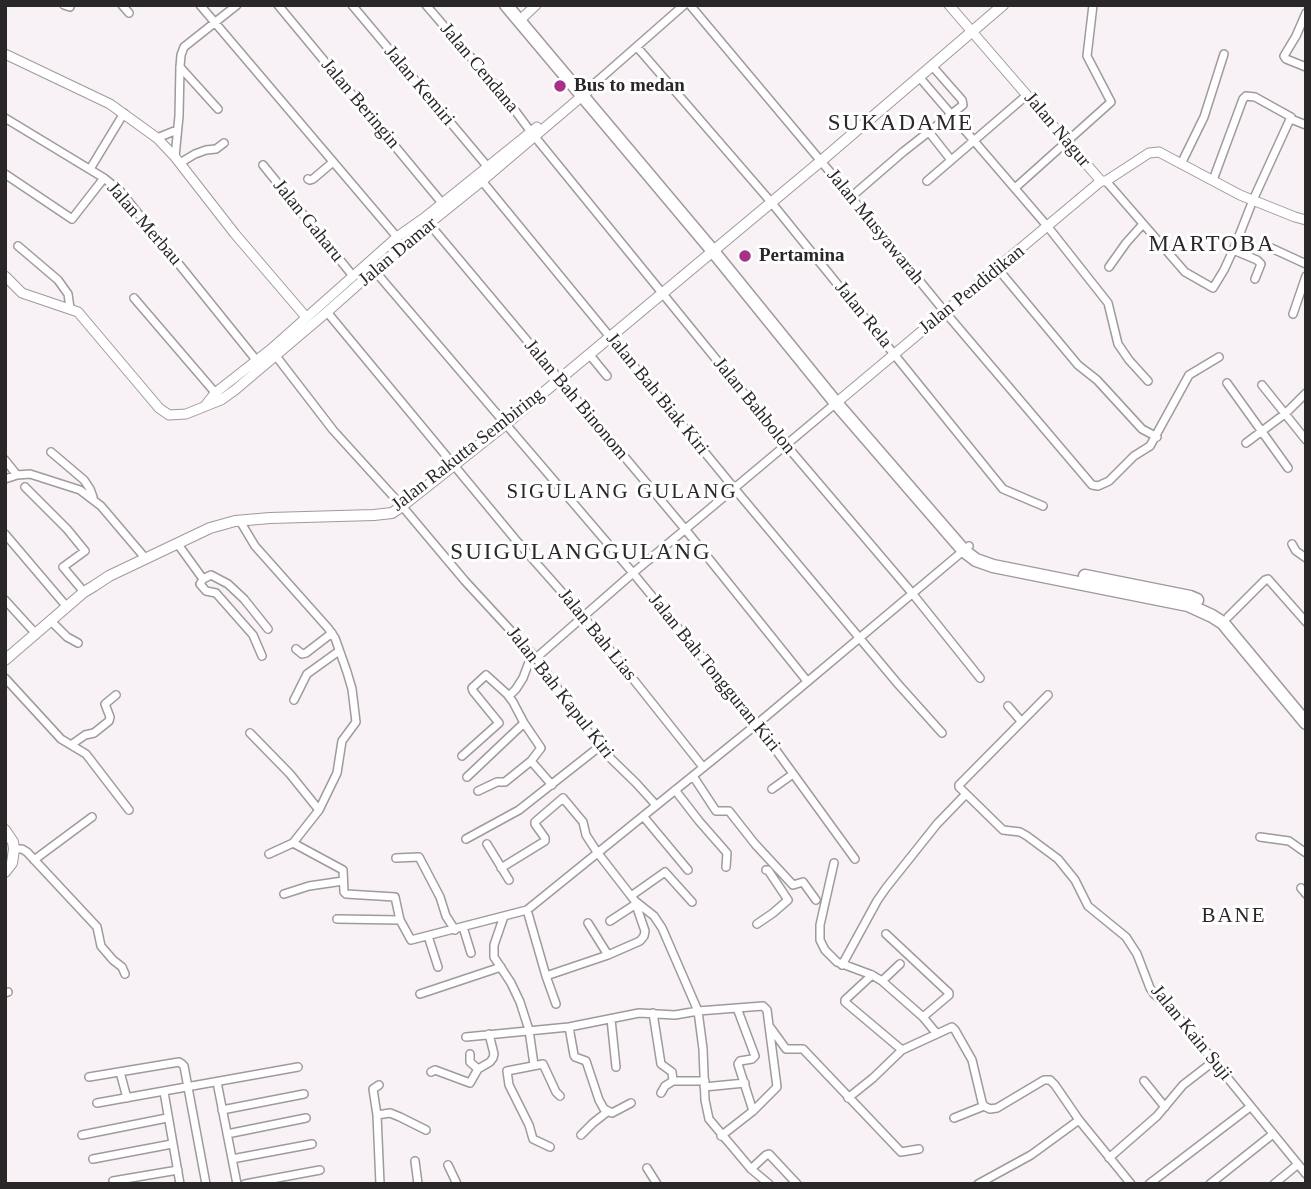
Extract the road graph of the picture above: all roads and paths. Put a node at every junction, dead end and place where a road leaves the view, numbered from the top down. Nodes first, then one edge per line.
1 (122, 5) edge
2 (200, 5) edge
3 (237, 5) edge
4 (278, 5) edge
5 (352, 5) edge
6 (426, 5) edge
7 (506, 5) edge
8 (536, 5) edge
9 (687, 5) edge
10 (949, 5) edge
11 (1003, 5) edge
12 (1093, 5) edge
13 (129, 13) dead end
14 (1306, 13) edge
15 (519, 14) edge
16 (215, 23) junction
17 (972, 33) junction
18 (637, 47) junction
19 (5, 54) edge
20 (1224, 54) dead end
21 (180, 67) junction
22 (933, 67) junction
23 (1306, 67) edge
24 (920, 78) junction
25 (586, 90) junction
26 (1027, 95) junction
27 (218, 109) dead end
28 (124, 113) junction
29 (951, 114) junction
30 (5, 118) edge
31 (1291, 119) junction
32 (1306, 125) edge
33 (177, 130) junction
34 (929, 132) junction
35 (533, 134) junction
36 (157, 138) junction
37 (974, 140) junction
38 (1067, 142) junction
39 (224, 143) dead end
40 (177, 160) junction
41 (951, 160) junction
42 (821, 161) junction
43 (333, 162) junction
44 (1181, 163) junction
45 (264, 165) dead end
46 (487, 166) junction
47 (90, 170) junction
48 (5, 174) edge
49 (104, 178) junction
50 (308, 179) dead end
51 (1213, 180) junction
52 (482, 181) junction
53 (927, 181) dead end
54 (1103, 181) junction
55 (1015, 188) junction
56 (462, 193) junction
57 (851, 197) junction
58 (1253, 200) junction
59 (771, 202) junction
60 (442, 203) junction
61 (1306, 220) edge
62 (427, 221) junction
63 (1143, 224) junction
64 (1048, 227) junction
65 (397, 237) junction
66 (18, 246) dead end
67 (1269, 247) dead end
68 (715, 248) junction
69 (1233, 250) junction
70 (1306, 264) edge
71 (1109, 267) dead end
72 (998, 269) junction
73 (374, 270) junction
74 (5, 276) edge
75 (353, 276) junction
76 (1306, 276) edge
77 (1255, 279) dead end
78 (662, 293) junction
79 (134, 298) dead end
80 (70, 308) junction
81 (327, 312) junction
82 (944, 312) junction
83 (1293, 314) dead end
84 (306, 317) junction
85 (611, 336) junction
86 (589, 354) junction
87 (894, 354) junction
88 (275, 356) junction
89 (1219, 357) dead end
90 (257, 361) junction
91 (607, 376) dead end
92 (559, 379) junction
93 (1148, 381) dead end
94 (1227, 383) dead end
95 (1262, 384) dead end
96 (1306, 393) edge
97 (218, 396) junction
98 (839, 400) junction
99 (1286, 413) junction
100 (507, 423) junction
101 (1262, 430) junction
102 (1157, 437) junction
103 (1306, 440) edge
104 (1246, 443) dead end
105 (786, 445) junction
106 (51, 452) dead end
107 (5, 460) edge
108 (455, 464) junction
109 (1288, 468) dead end
110 (18, 475) junction
111 (5, 479) edge
112 (25, 487) dead end
113 (734, 488) junction
114 (93, 498) junction
115 (402, 506) junction
116 (1043, 506) dead end
117 (240, 521) junction
118 (685, 529) junction
119 (5, 534) edge
120 (177, 543) junction
121 (1292, 544) dead end
122 (967, 548) junction
123 (1306, 558) edge
124 (146, 559) junction
125 (633, 573) junction
126 (203, 579) junction
127 (84, 592) junction
128 (912, 593) junction
129 (5, 600) edge
130 (67, 607) junction
131 (583, 616) junction
132 (1228, 617) junction
133 (51, 621) junction
134 (1306, 622) edge
135 (268, 629) dead end
136 (331, 633) junction
137 (36, 634) junction
138 (859, 637) junction
139 (78, 643) dead end
140 (296, 649) dead end
141 (339, 651) junction
142 (262, 656) dead end
143 (534, 656) junction
144 (5, 660) edge
145 (5, 678) edge
146 (980, 678) dead end
147 (807, 681) junction
148 (116, 695) dead end
149 (1048, 695) dead end
150 (509, 696) junction
151 (294, 699) dead end
152 (1008, 706) dead end
153 (1306, 712) edge
154 (1021, 721) junction
155 (524, 723) junction
156 (1306, 723) edge
157 (757, 724) junction
158 (250, 733) dead end
159 (943, 733) dead end
160 (71, 745) junction
161 (599, 747) junction
162 (462, 756) dead end
163 (531, 761) junction
164 (703, 767) junction
165 (793, 774) junction
166 (692, 776) junction
167 (467, 777) dead end
168 (552, 785) junction
169 (772, 789) dead end
170 (675, 790) junction
171 (478, 791) dead end
172 (966, 794) junction
173 (656, 805) junction
174 (129, 810) dead end
175 (318, 810) junction
176 (643, 816) junction
177 (92, 817) dead end
178 (5, 830) edge
179 (1260, 837) dead end
180 (466, 839) dead end
181 (293, 843) junction
182 (487, 844) dead end
183 (14, 849) junction
184 (597, 852) junction
185 (1306, 853) edge
186 (269, 854) dead end
187 (396, 858) dead end
188 (855, 859) dead end
189 (34, 860) junction
190 (834, 863) dead end
191 (726, 867) dead end
192 (501, 868) junction
193 (688, 870) dead end
194 (766, 870) dead end
195 (5, 872) edge
196 (509, 880) dead end
197 (343, 881) junction
198 (795, 886) junction
199 (284, 894) dead end
200 (786, 897) junction
201 (634, 900) junction
202 (816, 900) dead end
203 (692, 902) dead end
204 (527, 910) junction
205 (504, 916) junction
206 (337, 919) dead end
207 (400, 920) junction
208 (610, 921) dead end
209 (588, 923) dead end
210 (757, 924) dead end
211 (459, 928) junction
212 (886, 934) dead end
213 (428, 936) junction
214 (471, 953) dead end
215 (608, 955) junction
216 (900, 964) dead end
217 (842, 965) junction
218 (438, 967) dead end
219 (501, 967) junction
220 (125, 974) dead end
221 (872, 975) junction
222 (546, 976) junction
223 (883, 981) junction
224 (420, 994) dead end
225 (556, 1004) dead end
226 (737, 1008) junction
227 (698, 1011) junction
228 (653, 1013) junction
229 (923, 1017) junction
230 (611, 1019) junction
231 (769, 1025) junction
232 (569, 1027) junction
233 (529, 1030) junction
234 (489, 1034) junction
235 (937, 1034) junction
236 (466, 1038) dead end
237 (902, 1050) junction
238 (470, 1054) dead end
239 (1214, 1061) junction
240 (534, 1065) junction
241 (298, 1067) dead end
242 (616, 1067) dead end
243 (478, 1069) junction
244 (120, 1072) junction
245 (431, 1072) dead end
246 (89, 1077) dead end
247 (673, 1081) junction
248 (1144, 1081) dead end
249 (216, 1082) junction
250 (744, 1083) junction
251 (704, 1084) junction
252 (379, 1085) dead end
253 (187, 1087) junction
254 (164, 1092) junction
255 (661, 1093) dead end
256 (304, 1094) dead end
257 (560, 1096) dead end
258 (127, 1098) junction
259 (848, 1098) junction
260 (97, 1103) dead end
261 (631, 1103) dead end
262 (984, 1106) junction
263 (1165, 1107) junction
264 (1250, 1107) junction
265 (222, 1110) junction
266 (753, 1111) junction
267 (607, 1112) junction
268 (377, 1115) junction
269 (167, 1118) junction
270 (306, 1118) dead end
271 (954, 1118) dead end
272 (1079, 1120) junction
273 (519, 1122) dead end
274 (530, 1128) junction
275 (426, 1130) dead end
276 (227, 1134) junction
277 (1273, 1134) junction
278 (82, 1135) dead end
279 (581, 1135) dead end
280 (721, 1136) junction
281 (172, 1144) junction
282 (312, 1144) dead end
283 (550, 1147) dead end
284 (919, 1149) dead end
285 (1109, 1158) junction
286 (93, 1159) dead end
287 (232, 1159) junction
288 (415, 1161) dead end
289 (448, 1165) dead end
290 (1297, 1165) junction
291 (647, 1168) dead end
292 (751, 1169) junction
293 (178, 1170) junction
294 (320, 1170) dead end
295 (1306, 1174) edge
296 (760, 1177) junction
297 (113, 1181) dead end
298 (180, 1184) edge
299 (205, 1184) edge
300 (237, 1184) edge
301 (245, 1184) edge
302 (380, 1184) edge
303 (418, 1184) edge
304 (457, 1184) edge
305 (657, 1184) edge
306 (752, 1184) edge
307 (768, 1184) edge
308 (797, 1184) edge
309 (978, 1184) edge
310 (1131, 1184) edge
311 (1149, 1184) edge
312 (1210, 1184) edge
313 (1274, 1184) edge

1 - 13 street
2 - 16 street
3 - 16 street
4 - 60 street, Jalan Beringin
5 - 46 street, Jalan Kemiri
6 - 35 street, Jalan Cendana
7 - 15 highway
8 - 15 street
9 - 18 street
9 - 42 street, Jalan Musyawarah
10 - 17 street, Jalan Nagur
11 - 17 main road, Jalan Rakutta Sembiring
12 - 38 street
14 - 23 street
15 - 25 highway
16 - 21 street
16 - 43 street
17 - 22 main road, Jalan Rakutta Sembiring
17 - 26 street, Jalan Nagur
18 - 25 street
18 - 59 street, Jalan Rela
19 - 28 street
20 - 44 street
21 - 27 street
21 - 33 street
22 - 24 main road, Jalan Rakutta Sembiring
22 - 29 street
24 - 29 street
24 - 42 main road, Jalan Rakutta Sembiring
25 - 35 street, Jalan Damar
25 - 68 highway
26 - 37 street
26 - 38 street, Jalan Nagur
28 - 36 street
28 - 47 street
29 - 34 street
29 - 37 street
30 - 47 street, Jalan Merbau
31 - 32 street
31 - 51 street
31 - 58 street
33 - 36 street
33 - 40 street
34 - 41 street
34 - 57 street
35 - 46 street, Jalan Damar
35 - 52 street, Jalan Damar
35 - 78 street, Jalan Bahbolon
36 - 40 street
37 - 41 street
37 - 55 street
38 - 54 street, Jalan Nagur
38 - 55 street
39 - 40 street
40 - 84 street
41 - 53 street
42 - 57 street, Jalan Musyawarah
42 - 59 main road, Jalan Rakutta Sembiring
43 - 50 street
43 - 65 street
44 - 51 street, Jalan Nagur
44 - 54 street, Jalan Nagur
45 - 75 street, Jalan Gaharu
46 - 56 street, Jalan Damar
47 - 49 street, Jalan Merbau
48 - 49 street
49 - 90 street, Jalan Merbau
51 - 58 street, Jalan Nagur
52 - 56 street, Jalan Damar
52 - 85 street, Jalan Bah Biak Kiri
54 - 63 street
54 - 64 street, Jalan Pendidikan
55 - 64 street
56 - 60 street, Jalan Damar
56 - 62 street, Jalan Damar
57 - 82 street, Jalan Musyawarah
58 - 61 street, Jalan Nagur
58 - 69 street
59 - 68 main road, Jalan Rakutta Sembiring
59 - 87 street, Jalan Rela
60 - 62 street, Jalan Damar
62 - 65 street, Jalan Damar
62 - 73 street, Jalan Damar
62 - 92 street, Jalan Bah Binonom
63 - 69 street
63 - 71 street
64 - 72 street, Jalan Pendidikan
64 - 93 street
65 - 75 street, Jalan Damar
66 - 80 street
67 - 70 street
68 - 78 main road, Jalan Rakutta Sembiring
68 - 98 highway
69 - 77 street
72 - 82 street, Jalan Pendidikan
72 - 102 street
73 - 81 street, Jalan Damar
73 - 100 street, Jalan Bah Tongguran Kiri
74 - 80 street, Jalan Damar
75 - 84 street, Jalan Damar
76 - 83 street
78 - 85 main road, Jalan Rakutta Sembiring
78 - 105 street, Jalan Bahbolon
79 - 97 street
80 - 97 street, Jalan Damar
81 - 88 street, Jalan Damar
81 - 108 street, Jalan Bah Lias
82 - 87 street, Jalan Pendidikan
82 - 102 street, Jalan Musyawarah
84 - 90 street, Jalan Damar
85 - 86 main road, Jalan Rakutta Sembiring
85 - 113 street, Jalan Bah Biak Kiri
86 - 91 street
86 - 92 main road, Jalan Rakutta Sembiring
87 - 98 street, Jalan Pendidikan
87 - 116 street, Jalan Rela
88 - 97 street, Jalan Damar
88 - 115 street, Jalan Bah Kapul Kiri
89 - 102 street
90 - 97 street, Jalan Damar
92 - 100 main road, Jalan Rakutta Sembiring
92 - 118 street, Jalan Bah Binonom
94 - 101 street
95 - 99 street
96 - 99 street
98 - 105 street, Jalan Pendidikan
98 - 122 highway
99 - 101 street
99 - 103 street
100 - 108 main road, Jalan Rakutta Sembiring
100 - 125 street, Jalan Bah Tongguran Kiri
101 - 104 street
101 - 109 street
105 - 113 street, Jalan Pendidikan
105 - 128 street, Jalan Bahbolon
106 - 114 street
107 - 110 street
108 - 115 main road, Jalan Rakutta Sembiring
108 - 131 street, Jalan Bah Lias
110 - 111 street
110 - 114 street
112 - 127 street
113 - 118 street, Jalan Pendidikan
113 - 138 street, Jalan Bah Biak Kiri
114 - 124 street
115 - 117 main road, Jalan Rakutta Sembiring
115 - 143 street, Jalan Bah Kapul Kiri
117 - 120 main road, Jalan Rakutta Sembiring
117 - 136 street
118 - 125 street, Jalan Pendidikan
118 - 147 street, Jalan Bah Binonom
119 - 130 street
120 - 124 main road, Jalan Rakutta Sembiring
120 - 126 street
121 - 123 street
122 - 128 street
122 - 132 highway
122 - 156 highway
124 - 127 main road, Jalan Rakutta Sembiring
125 - 131 street, Jalan Pendidikan
125 - 157 street, Jalan Bah Tongguran Kiri
126 - 135 street
126 - 142 street
127 - 130 main road, Jalan Rakutta Sembiring
128 - 138 street
128 - 146 street, Jalan Bahbolon
129 - 137 street
130 - 133 main road, Jalan Rakutta Sembiring
131 - 143 street, Jalan Pendidikan
131 - 164 street, Jalan Bah Lias
132 - 134 street
132 - 153 highway
133 - 137 main road, Jalan Rakutta Sembiring
133 - 139 street
136 - 140 street
136 - 141 street
137 - 144 main road, Jalan Rakutta Sembiring
138 - 147 street
138 - 159 street, Jalan Bah Biak Kiri
141 - 151 street
141 - 175 street
143 - 150 street
143 - 161 street, Jalan Bah Kapul Kiri
145 - 160 street
147 - 157 street
148 - 160 street
149 - 154 street
150 - 155 street
150 - 162 street
152 - 154 street
154 - 172 street
155 - 163 street
155 - 167 street
157 - 164 street
157 - 165 street, Jalan Bah Tongguran Kiri
158 - 175 street
160 - 174 street
161 - 168 street
161 - 173 street, Jalan Bah Kapul Kiri
163 - 168 street
163 - 171 street
164 - 166 street
165 - 169 street
165 - 188 street, Jalan Bah Tongguran Kiri
166 - 170 street
166 - 198 street
168 - 180 street
170 - 173 street
170 - 191 street
172 - 217 street
172 - 239 street, Jalan Kain Suji
173 - 176 street
175 - 181 street
176 - 184 street
176 - 193 street
177 - 189 street
178 - 183 main road
179 - 185 street
181 - 186 street
181 - 197 street
182 - 192 street
183 - 189 street
183 - 195 main road
184 - 192 street
184 - 201 street
184 - 204 street
187 - 211 street
189 - 220 street
190 - 217 street
192 - 196 street
194 - 200 street
197 - 199 street
197 - 207 street
198 - 200 street
198 - 202 street
200 - 210 street
201 - 203 street
201 - 208 street
201 - 215 street
201 - 227 street
204 - 205 street
204 - 222 street
205 - 211 street
205 - 219 street
206 - 207 street
207 - 213 street
209 - 215 street
211 - 213 street
211 - 214 street
212 - 229 street
213 - 218 street
215 - 222 street
216 - 223 street
217 - 221 street
219 - 224 street
219 - 233 street
221 - 223 street
221 - 237 street
222 - 225 street
223 - 229 street
226 - 227 street
226 - 231 street
226 - 250 street
227 - 228 street
227 - 251 street
228 - 230 street
228 - 247 street
229 - 235 street
230 - 232 street
230 - 242 street
231 - 259 street
231 - 266 street
232 - 233 street
232 - 267 street
233 - 234 street
233 - 240 street
234 - 236 street
234 - 243 street
235 - 237 street
235 - 262 street
237 - 259 street
238 - 243 street
239 - 263 street
239 - 264 street, Jalan Kain Suji
240 - 257 street
240 - 274 street
241 - 249 street
243 - 245 street
244 - 246 street
244 - 253 street
244 - 258 street
247 - 251 street
247 - 255 street
248 - 263 street
249 - 253 street
249 - 265 street
250 - 251 street
250 - 266 street
251 - 280 street
252 - 268 street
253 - 254 street
253 - 299 street
254 - 258 street
254 - 269 street
256 - 265 street
258 - 260 street
259 - 284 street
261 - 267 street
262 - 271 street
262 - 272 street
263 - 285 street
264 - 277 street, Jalan Kain Suji
264 - 311 street
265 - 276 street
266 - 280 street
267 - 279 street
268 - 275 street
268 - 302 street
269 - 278 street
269 - 281 street
270 - 276 street
272 - 285 street
272 - 309 street
273 - 274 street
274 - 283 street
276 - 287 street
277 - 290 street, Jalan Kain Suji
277 - 312 street
280 - 292 street
281 - 286 street
281 - 293 street
282 - 287 street
285 - 310 street
287 - 300 street
288 - 303 street
289 - 304 street
290 - 295 street, Jalan Kain Suji
290 - 313 street
291 - 305 street
292 - 296 street
292 - 308 street
293 - 297 street
293 - 298 street
294 - 301 street
296 - 306 street
296 - 307 street

